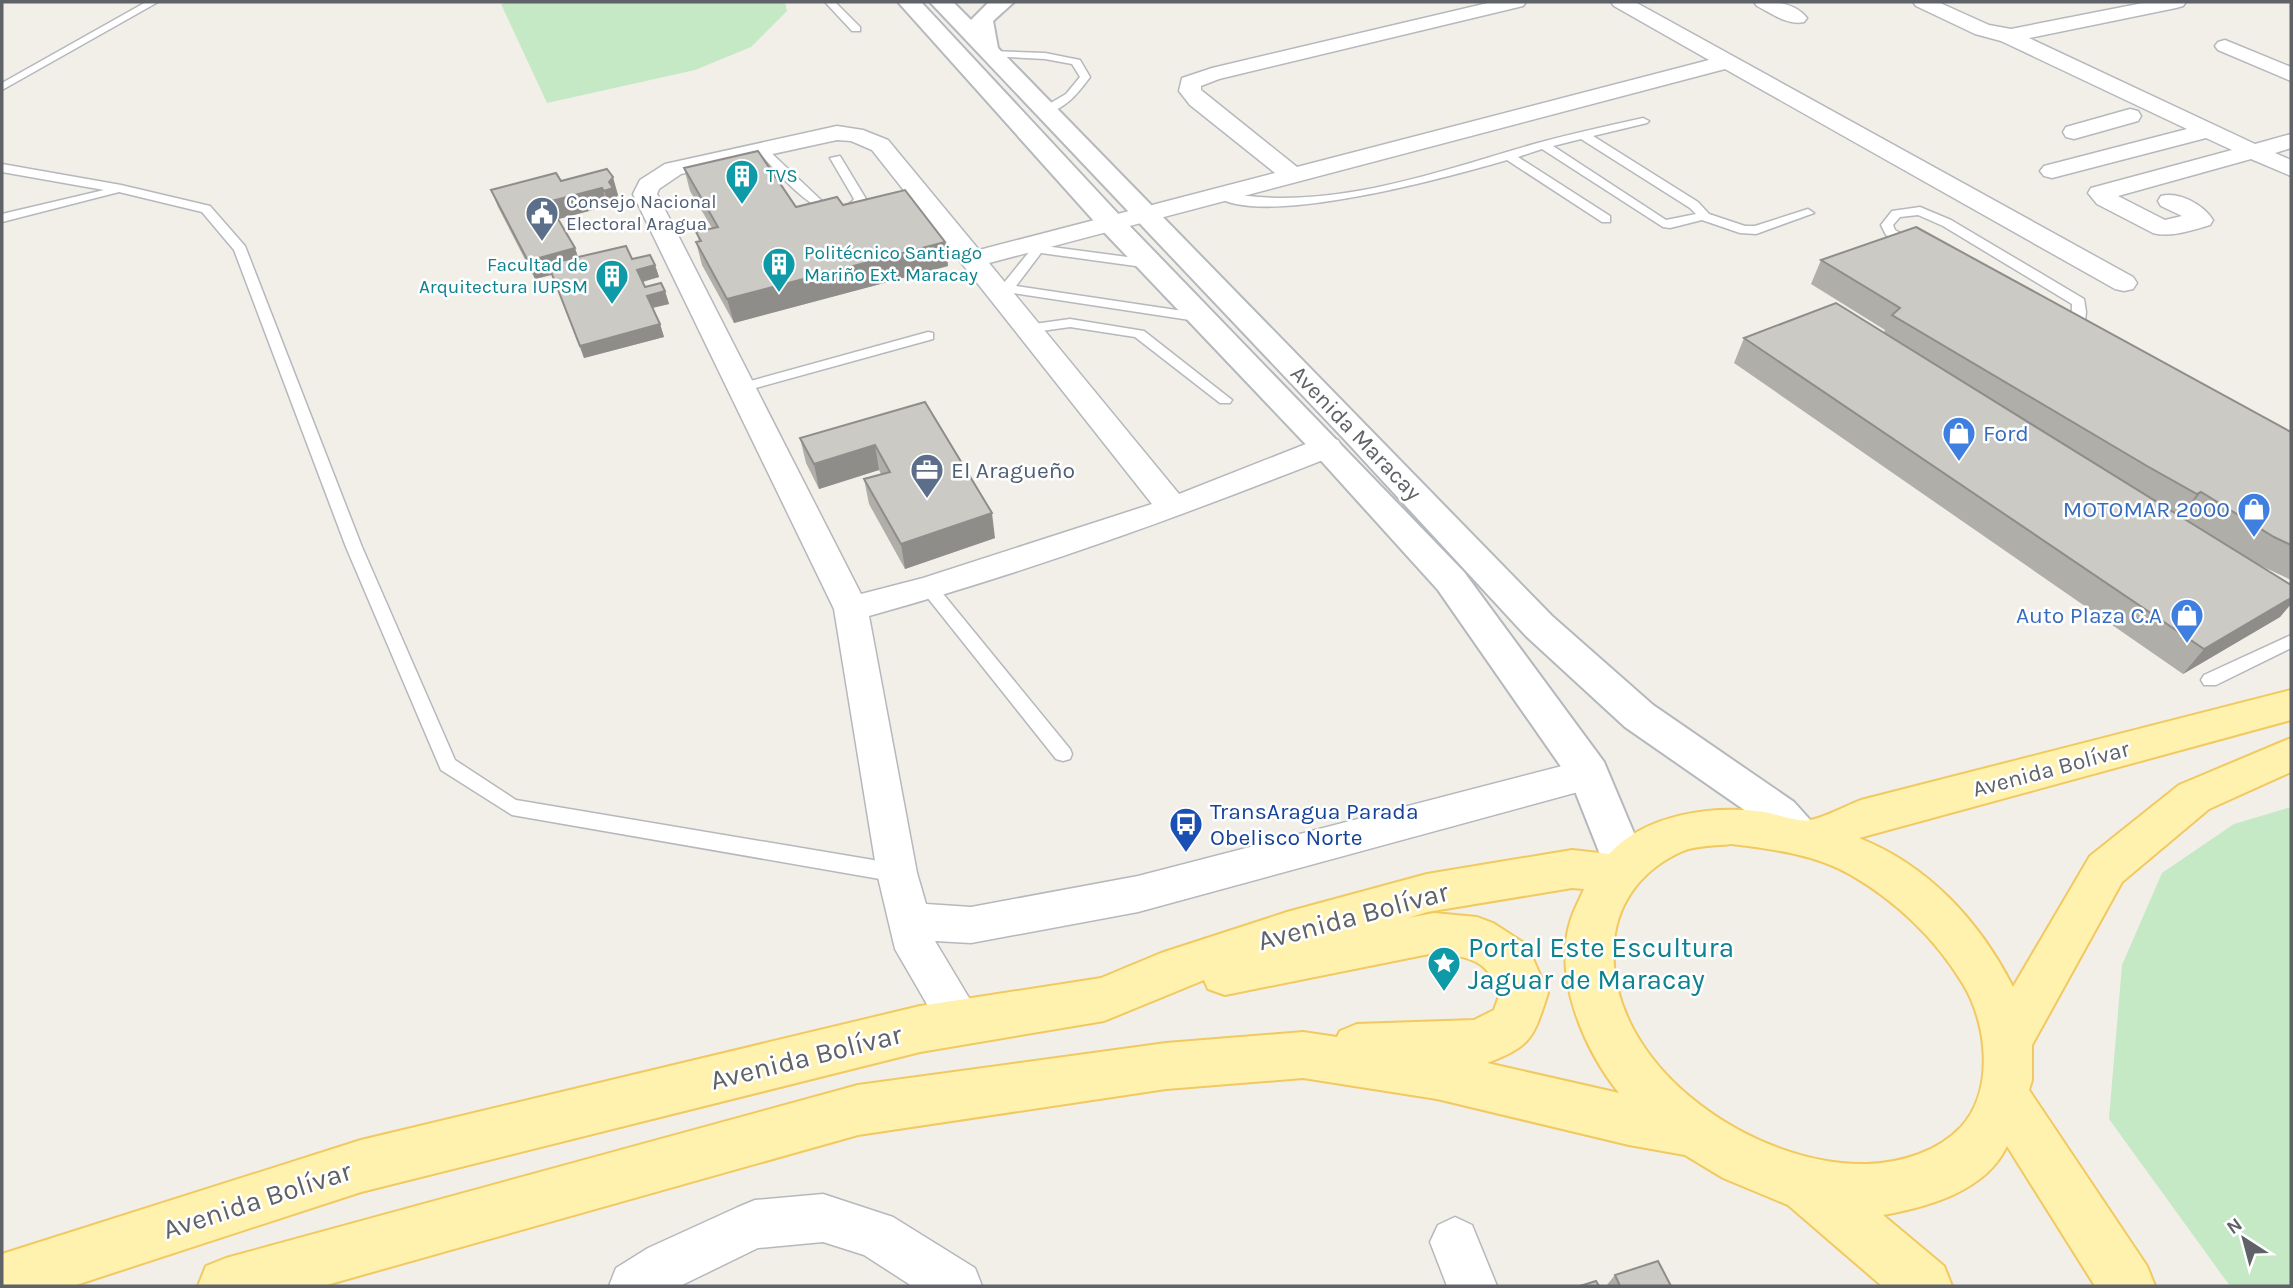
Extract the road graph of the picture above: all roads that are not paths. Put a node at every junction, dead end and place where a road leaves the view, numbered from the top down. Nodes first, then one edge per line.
1 (153, 2) edge
2 (830, 2) edge
3 (909, 2) edge
4 (941, 2) edge
5 (1003, 2) edge
6 (1516, 2) edge
7 (1621, 2) edge
8 (1764, 2) edge
9 (1923, 2) edge
10 (1944, 2) edge
11 (2176, 2) edge
12 (1797, 18) dead end
13 (856, 29) dead end
14 (2008, 36) junction
15 (2225, 46) dead end
16 (989, 51) junction
17 (1726, 62) junction
18 (2291, 75) edge
19 (2, 87) edge
20 (1046, 110) junction
21 (1643, 121) dead end
22 (2209, 130) junction
23 (2074, 132) dead end
24 (1584, 136) junction
25 (2174, 137) junction
26 (2291, 141) edge
27 (1544, 146) junction
28 (762, 150) junction
29 (2256, 152) junction
30 (1509, 156) junction
31 (836, 158) dead end
32 (2, 168) edge
33 (2291, 169) edge
34 (2052, 171) dead end
35 (1291, 174) junction
36 (121, 189) junction
37 (1220, 195) junction
38 (2170, 201) dead end
39 (1144, 214) junction
40 (1808, 214) dead end
41 (1703, 216) junction
42 (2, 218) edge
43 (1606, 219) dead end
44 (1112, 224) junction
45 (1030, 248) junction
46 (1923, 252) edge
47 (971, 260) junction
48 (1150, 264) junction
49 (2124, 283) dead end
50 (999, 288) junction
51 (1203, 318) junction
52 (1027, 329) junction
53 (928, 336) dead end
54 (2077, 338) edge
55 (741, 388) junction
56 (1225, 400) dead end
57 (1327, 447) junction
58 (1173, 508) junction
59 (929, 588) junction
60 (850, 609) junction
61 (2291, 641) edge
62 (2210, 680) dead end
63 (2291, 705) edge
64 (1063, 754) dead end
65 (2291, 754) edge
66 (1589, 774) junction
67 (1804, 836) junction
68 (1620, 869) junction
69 (897, 873) junction
70 (911, 921) junction
71 (1104, 999) junction
72 (961, 1023) junction
73 (2008, 1041) junction
74 (1303, 1055) junction
75 (2005, 1097) junction
76 (1693, 1131) junction
77 (1804, 1184) junction
78 (2, 1282) edge
79 (226, 1286) edge
80 (634, 1286) edge
81 (957, 1286) edge
82 (1924, 1286) edge
83 (2127, 1286) edge

1 - 19 lane
2 - 13 lane
3 - 44 street, Avenida Maracay
4 - 16 street, Avenida Maracay
5 - 16 street
6 - 35 street
7 - 17 street
8 - 12 street
9 - 14 street
10 - 14 street
11 - 14 street
14 - 22 street
15 - 18 street
16 - 20 street, Avenida Maracay
16 - 20 lane
17 - 35 street
17 - 49 street
20 - 39 street, Avenida Maracay
21 - 24 lane
22 - 25 street
22 - 29 street
23 - 25 street
24 - 27 lane
24 - 41 lane
25 - 34 street
26 - 29 street
27 - 30 lane
27 - 41 lane
28 - 31 lane
28 - 47 street
28 - 55 street
29 - 33 street
29 - 38 street
30 - 37 lane
30 - 43 lane
32 - 36 lane
35 - 37 street
36 - 42 lane
36 - 69 lane
37 - 39 street
39 - 44 street
39 - 67 street, Avenida Maracay
40 - 41 lane
44 - 45 street
44 - 48 street, Avenida Maracay
45 - 47 street
45 - 48 lane
45 - 50 lane
46 - 54 lane
47 - 50 street
48 - 51 street, Avenida Maracay
50 - 51 lane
50 - 52 street
51 - 57 street, Avenida Maracay
52 - 56 lane
52 - 58 street
53 - 55 lane
55 - 60 street
57 - 58 street
57 - 66 street, Avenida Maracay
58 - 59 street
59 - 60 street
59 - 64 lane
60 - 69 street
61 - 62 lane
63 - 67 main road, Avenida Bolívar
65 - 73 main road
66 - 68 street, Avenida Maracay
66 - 70 street
67 - 68 main road
67 - 73 main road
68 - 71 main road, Avenida Bolívar
68 - 76 main road
69 - 70 street
70 - 72 street
71 - 72 main road, Avenida Bolívar
71 - 74 main road
72 - 78 main road, Avenida Bolívar
73 - 75 main road
74 - 76 main road
74 - 79 main road
75 - 77 main road
75 - 83 main road
76 - 77 main road
77 - 82 main road
80 - 81 street

